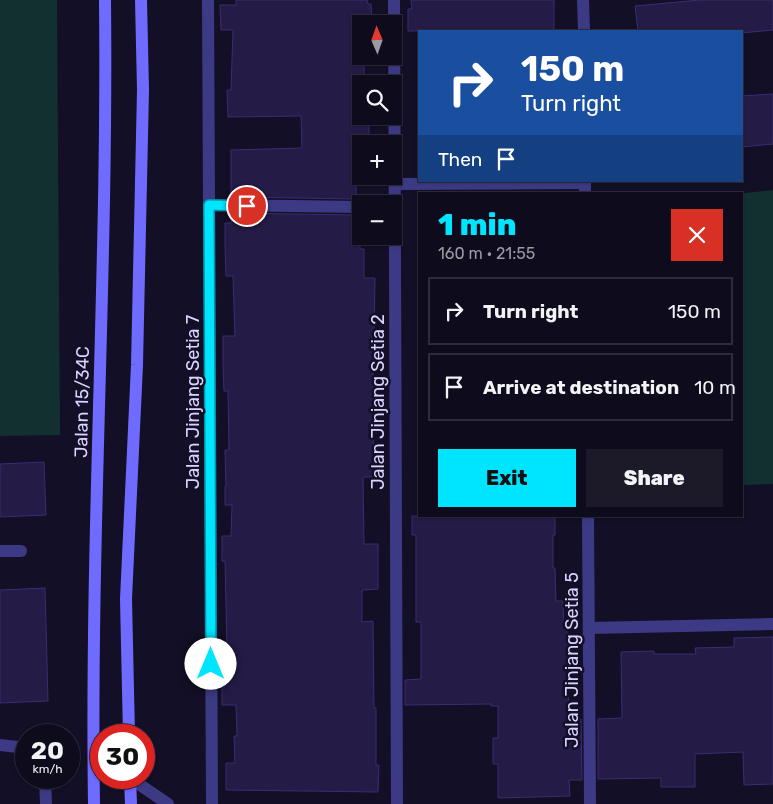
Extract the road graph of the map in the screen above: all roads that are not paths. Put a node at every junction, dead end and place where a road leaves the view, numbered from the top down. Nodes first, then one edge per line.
1 (105, 0) edge
2 (141, 0) edge
3 (208, 0) edge
4 (394, 0) edge
5 (583, 0) edge
6 (584, 30) edge
7 (395, 135) edge
8 (402, 184) edge
9 (585, 186) edge
10 (209, 205) junction
11 (352, 207) edge
12 (394, 245) edge
13 (588, 517) edge
14 (0, 551) edge
15 (21, 551) dead end
16 (773, 624) edge
17 (589, 628) junction
18 (129, 724) edge
19 (0, 745) edge
20 (15, 747) edge
21 (45, 789) edge
22 (130, 789) edge
23 (146, 789) edge
24 (46, 804) edge
25 (94, 804) edge
26 (131, 804) edge
27 (168, 804) edge
28 (212, 804) edge
29 (397, 804) edge
30 (590, 804) edge

1 - 25 street, Jalan 15/34C
2 - 18 street
3 - 10 street, Jalan Jinjang Setia 7
4 - 7 street, Jalan Jinjang Setia 2
5 - 6 street
8 - 9 street
10 - 11 street
10 - 28 street, Jalan Jinjang Setia 7
12 - 29 street, Jalan Jinjang Setia 2
13 - 17 street, Jalan Jinjang Setia 5
14 - 15 street
16 - 17 street
17 - 30 street, Jalan Jinjang Setia 5
19 - 20 street
21 - 24 street
22 - 26 street
23 - 27 street

